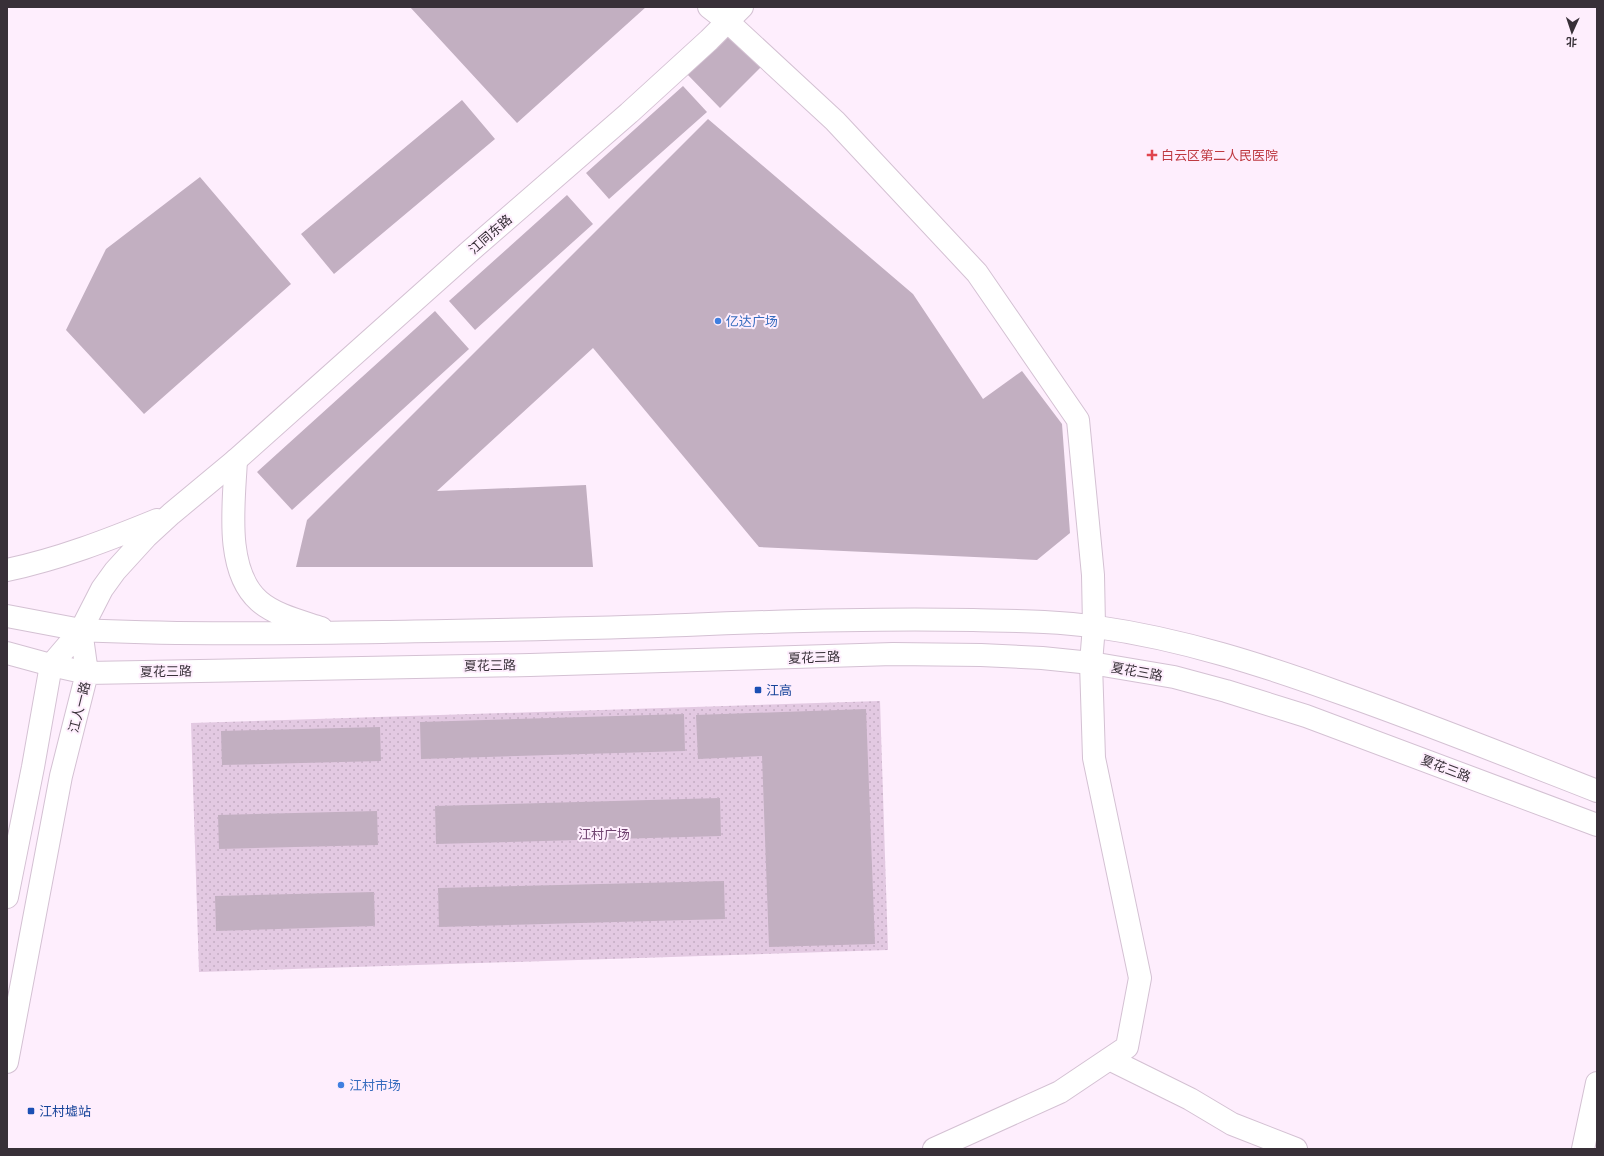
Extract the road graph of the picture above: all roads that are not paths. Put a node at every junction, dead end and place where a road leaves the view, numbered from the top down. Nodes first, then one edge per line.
1 (709, 7) edge
2 (735, 14) edge
3 (236, 460) junction
4 (171, 514) junction
5 (7, 570) edge
6 (7, 616) edge
7 (1094, 626) junction
8 (81, 630) junction
9 (335, 633) junction
10 (7, 653) edge
11 (1091, 663) junction
12 (51, 665) junction
13 (87, 673) junction
14 (1597, 791) edge
15 (1597, 825) edge
16 (7, 897) edge
17 (1109, 1059) junction
18 (7, 1062) edge
19 (1597, 1083) edge
20 (934, 1149) edge
21 (1296, 1149) edge
22 (1583, 1149) edge

1 - 2 main road
2 - 3 main road, 江同东路
2 - 7 main road
3 - 4 main road, 江同东路
3 - 9 main road
4 - 5 main road
4 - 8 main road
6 - 8 main road
7 - 9 main road
7 - 11 main road
7 - 14 main road
8 - 9 main road
8 - 12 main road
8 - 13 main road, 江人一路
10 - 12 main road, 夏花三路
11 - 13 main road, 夏花三路
11 - 15 main road, 夏花三路
11 - 17 main road
12 - 13 main road, 夏花三路
12 - 16 main road
13 - 18 main road, 江人一路
17 - 20 main road
17 - 21 main road
19 - 22 main road

